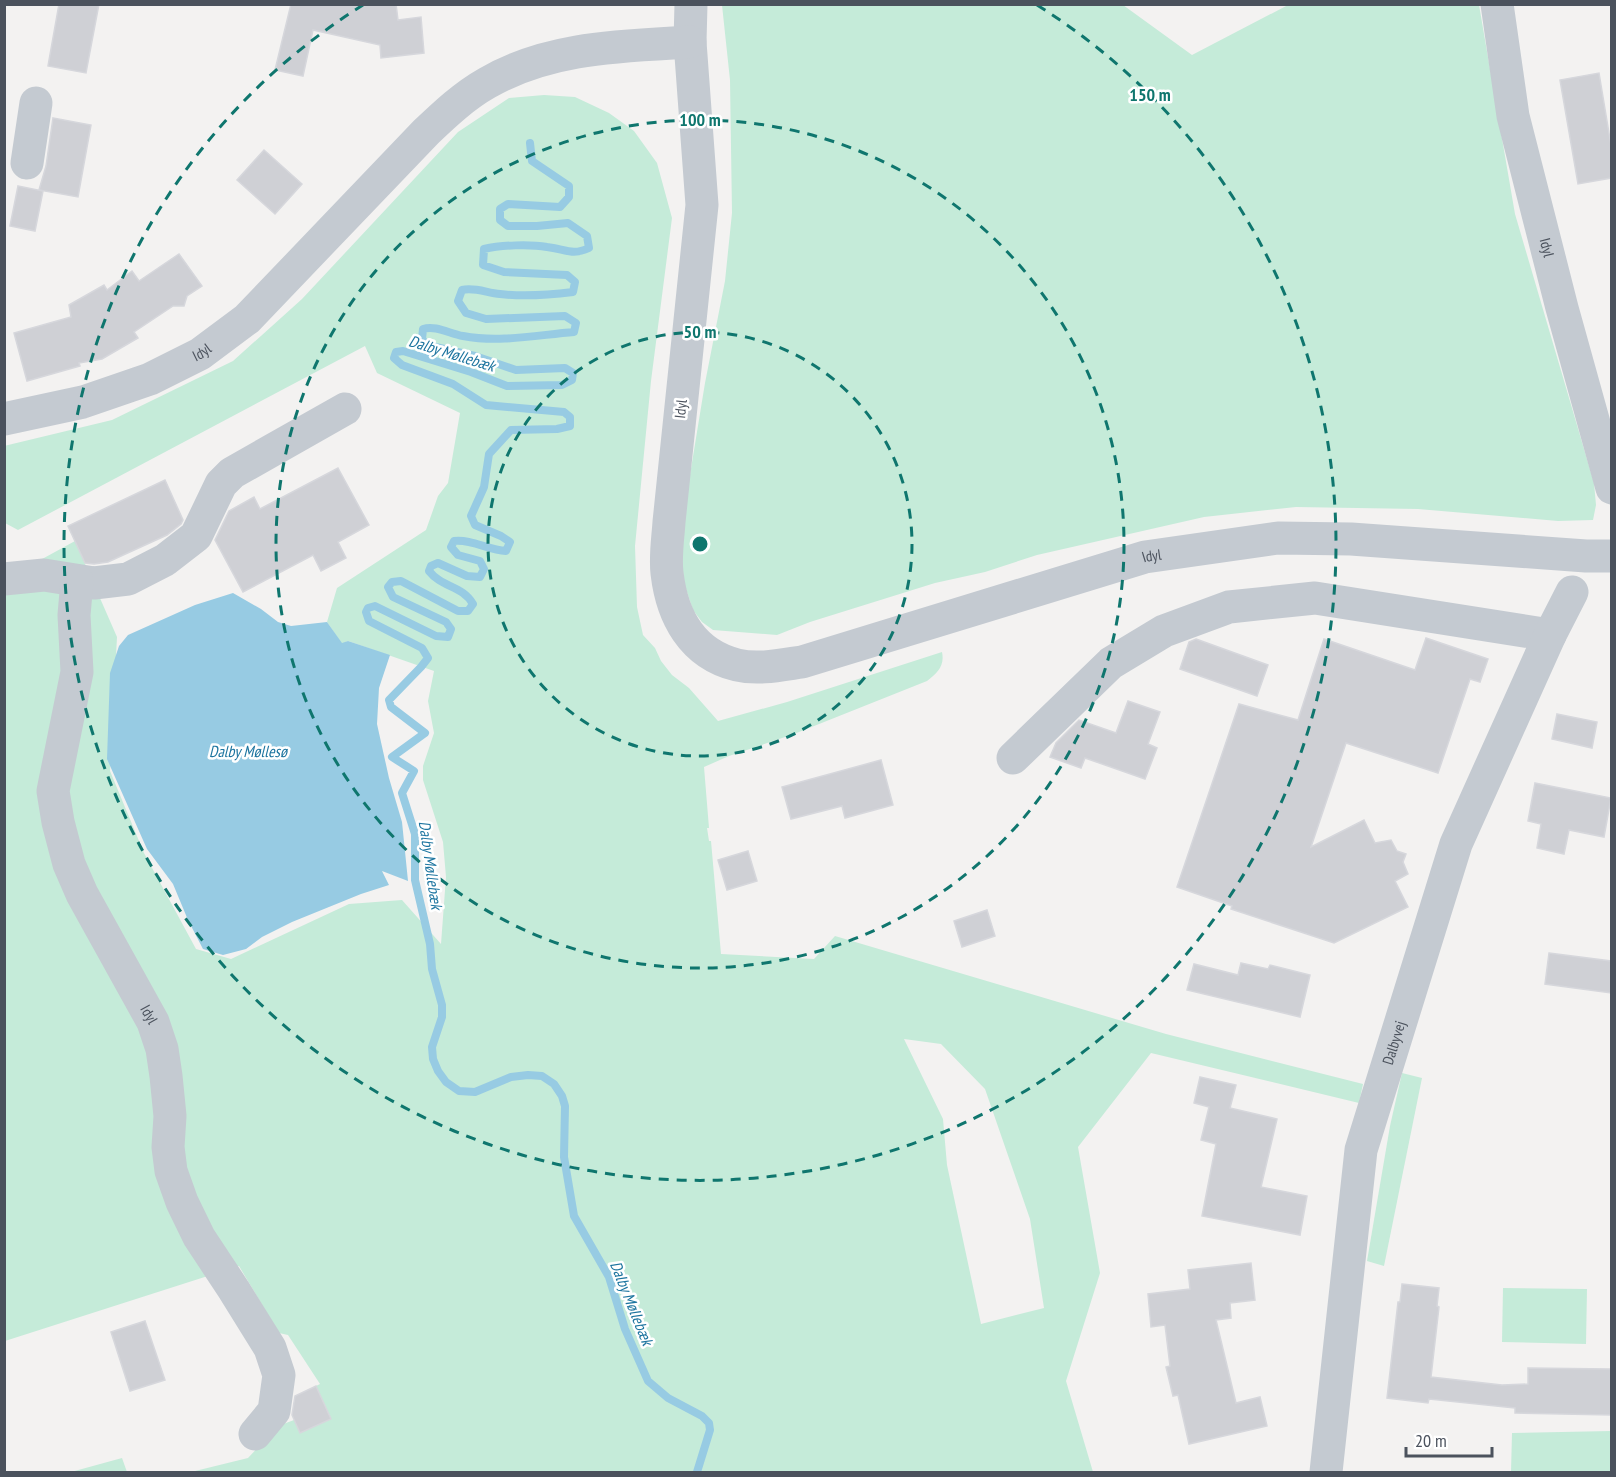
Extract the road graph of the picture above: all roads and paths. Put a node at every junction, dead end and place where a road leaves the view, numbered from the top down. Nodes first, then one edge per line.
1 (691, 4) edge
2 (1497, 4) edge
3 (690, 42) junction
4 (24, 119) edge
5 (27, 163) dead end
6 (345, 410) dead end
7 (4, 419) edge
8 (1611, 488) edge
9 (1611, 556) edge
10 (4, 579) edge
11 (77, 581) junction
12 (1572, 592) dead end
13 (1550, 635) junction
14 (1013, 758) dead end
15 (255, 1434) dead end
16 (1326, 1473) edge

1 - 3 street
2 - 8 street, Idyl
3 - 7 street, Idyl
3 - 9 street, Idyl
4 - 5 street
6 - 11 street
10 - 11 street
11 - 15 street, Idyl
12 - 13 street, Dalbyvej
13 - 14 street
13 - 16 street, Dalbyvej

